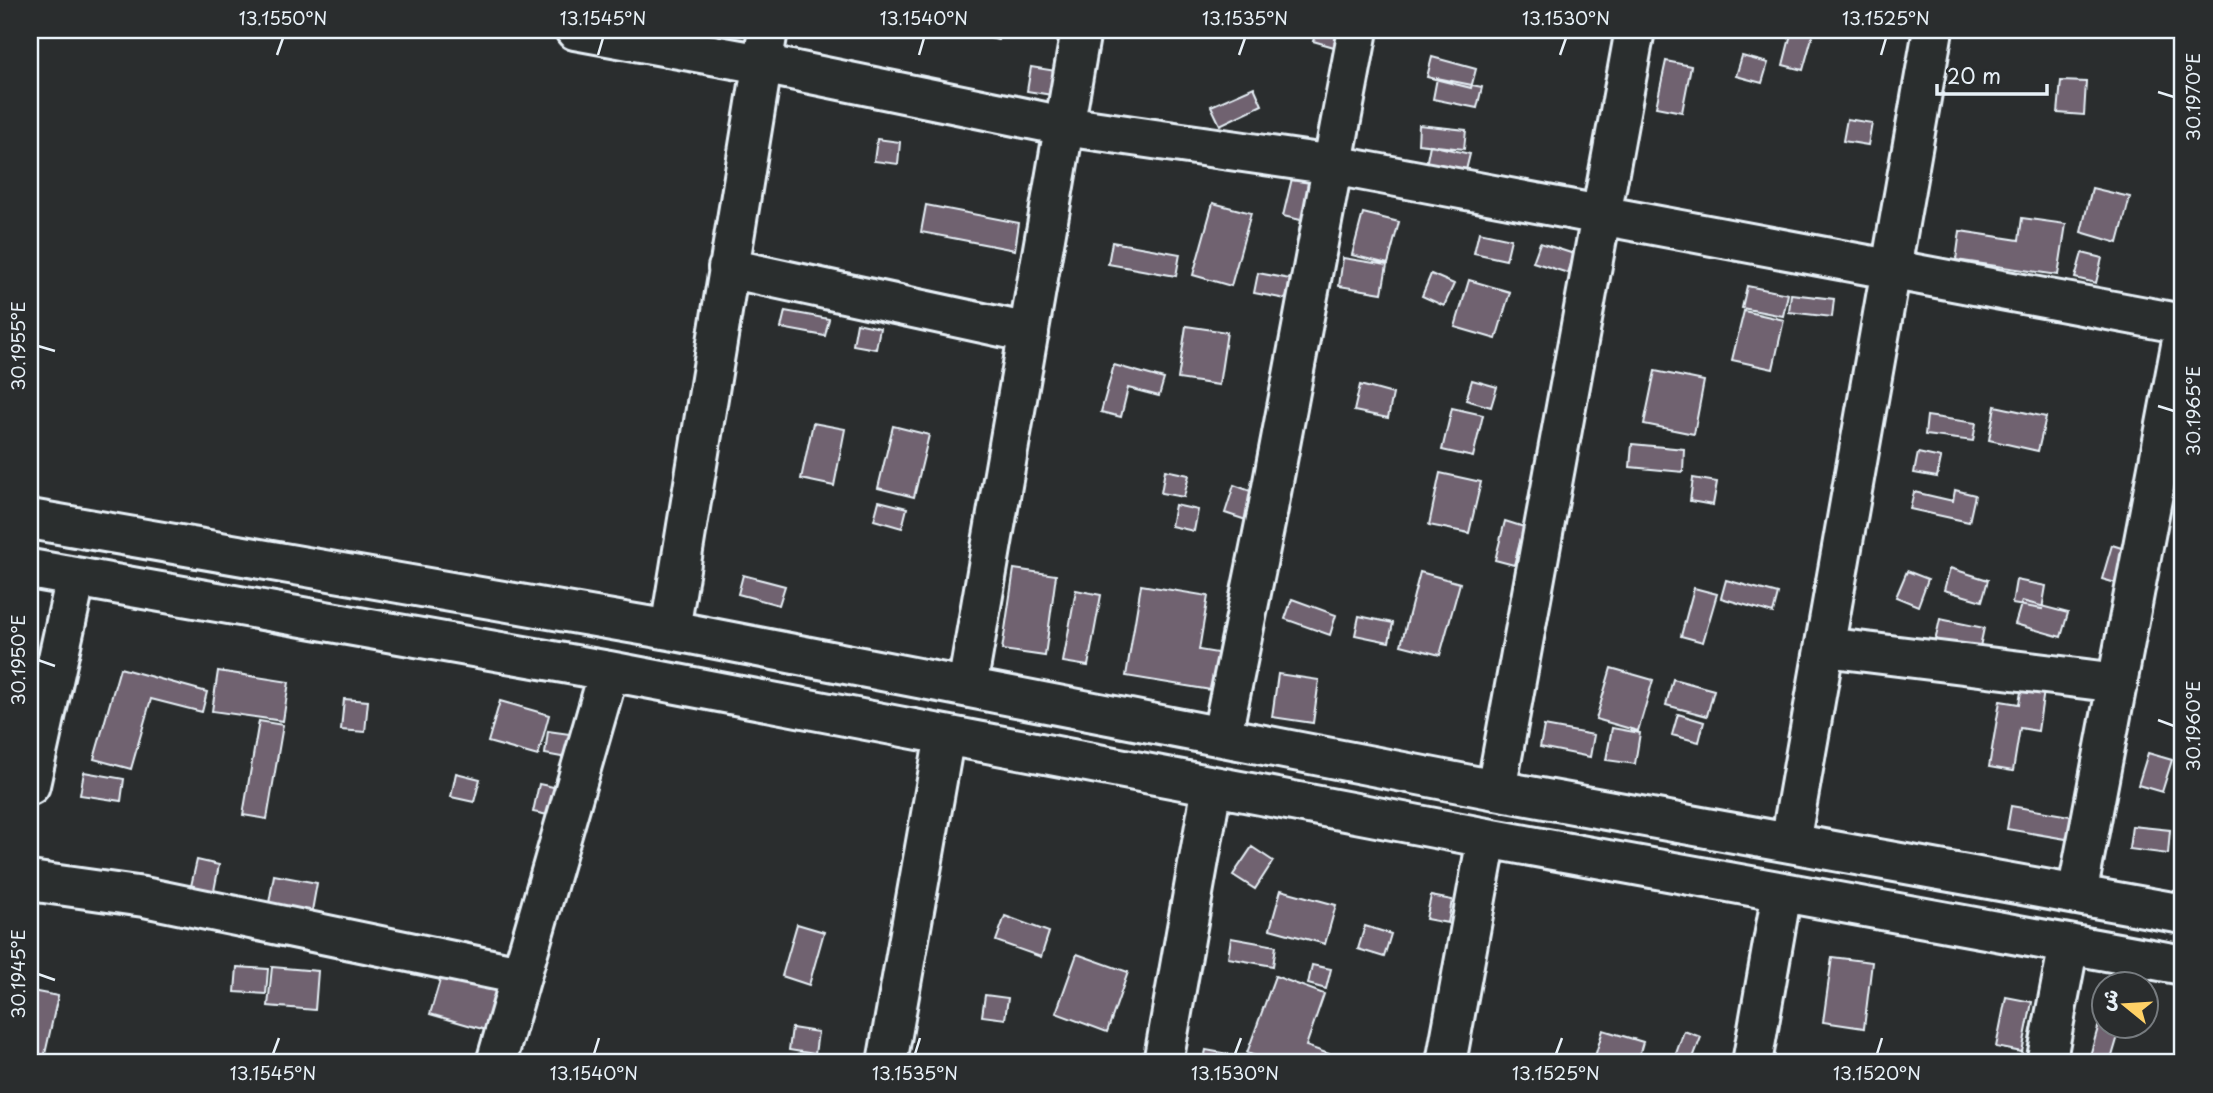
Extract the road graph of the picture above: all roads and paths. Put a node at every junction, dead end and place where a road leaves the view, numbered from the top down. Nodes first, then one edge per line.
1 (575, 30) edge
2 (1081, 30) edge
3 (1357, 30) edge
4 (1635, 30) edge
5 (1933, 30) edge
6 (765, 47) edge
7 (1064, 126) junction
8 (1333, 165) junction
9 (1599, 215) junction
10 (728, 268) junction
11 (1890, 270) junction
12 (2183, 324) edge
13 (1029, 333) junction
14 (2183, 335) edge
15 (30, 519) edge
16 (30, 569) edge
17 (76, 577) junction
18 (670, 629) junction
19 (1825, 647) junction
20 (609, 671) junction
21 (2118, 682) junction
22 (967, 687) junction
23 (945, 735) junction
24 (1222, 735) junction
25 (30, 785) edge
26 (1212, 786) junction
27 (1496, 790) junction
28 (1487, 838) junction
29 (1790, 843) junction
30 (30, 881) edge
31 (1782, 892) junction
32 (2077, 895) junction
33 (2183, 914) edge
34 (2069, 944) junction
35 (2183, 965) edge
36 (520, 975) junction
37 (496, 1063) edge
38 (887, 1063) edge
39 (1163, 1063) edge
40 (1446, 1063) edge
41 (1752, 1063) edge
42 (2046, 1063) edge

1 - 6 street
2 - 7 street
3 - 8 street
4 - 9 street
5 - 11 street
6 - 7 street
6 - 10 street
7 - 8 street
7 - 13 street
8 - 9 street
8 - 24 street
9 - 11 street
9 - 27 street
10 - 13 street
10 - 18 street
11 - 12 street
11 - 19 street
13 - 22 street
14 - 21 street
15 - 18 street
16 - 17 street
17 - 20 street
17 - 25 street
18 - 22 street
19 - 21 street
19 - 29 street
20 - 23 street
20 - 36 street
21 - 32 street
22 - 24 street
23 - 26 street
23 - 38 street
24 - 27 street
26 - 28 street
26 - 39 street
27 - 29 street
28 - 31 street
28 - 40 street
29 - 32 street
30 - 36 street
31 - 34 street
31 - 41 street
32 - 33 street
34 - 35 street
34 - 42 street
36 - 37 street

